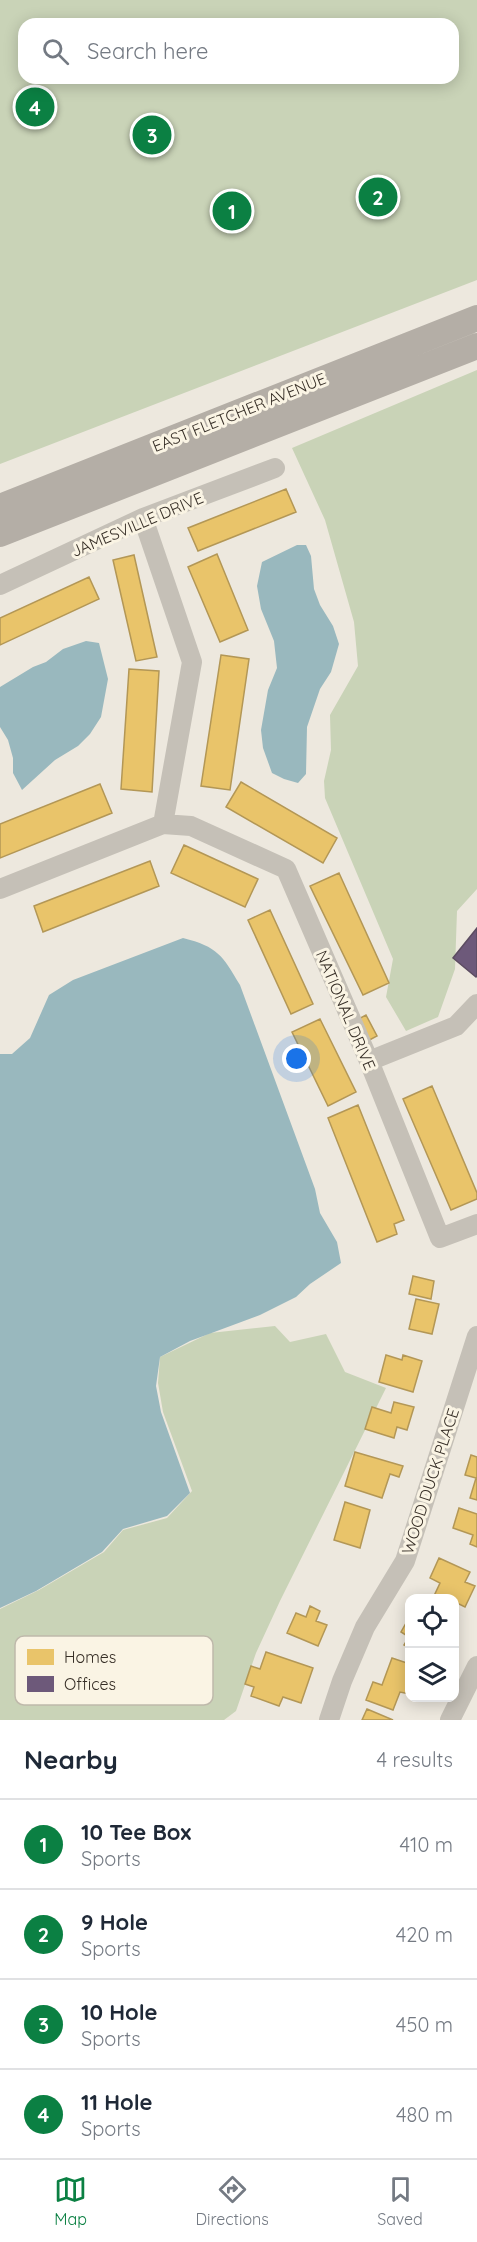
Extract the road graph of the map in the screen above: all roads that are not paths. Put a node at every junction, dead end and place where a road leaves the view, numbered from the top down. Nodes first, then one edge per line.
1 (477, 318) edge
2 (477, 346) edge
3 (159, 444) junction
4 (168, 468) junction
5 (275, 468) dead end
6 (0, 507) edge
7 (143, 518) junction
8 (0, 534) edge
9 (0, 585) edge
10 (163, 824) junction
11 (0, 889) edge
12 (477, 1004) edge
13 (456, 1026) junction
14 (477, 1029) edge
15 (369, 1061) junction
16 (477, 1224) edge
17 (477, 1336) edge
18 (477, 1666) edge
19 (329, 1720) edge
20 (450, 1720) edge

1 - 3 main road, EAST FLETCHER AVENUE
2 - 4 main road, EAST FLETCHER AVENUE
3 - 4 street
3 - 6 main road, EAST FLETCHER AVENUE
4 - 8 main road, EAST FLETCHER AVENUE
5 - 7 street, JAMESVILLE DRIVE
7 - 9 street, JAMESVILLE DRIVE
7 - 10 street
10 - 11 street
10 - 15 street, NATIONAL DRIVE
12 - 13 street
13 - 14 street
13 - 15 street
15 - 16 street, NATIONAL DRIVE
17 - 19 street, WOOD DUCK PLACE
18 - 20 street

